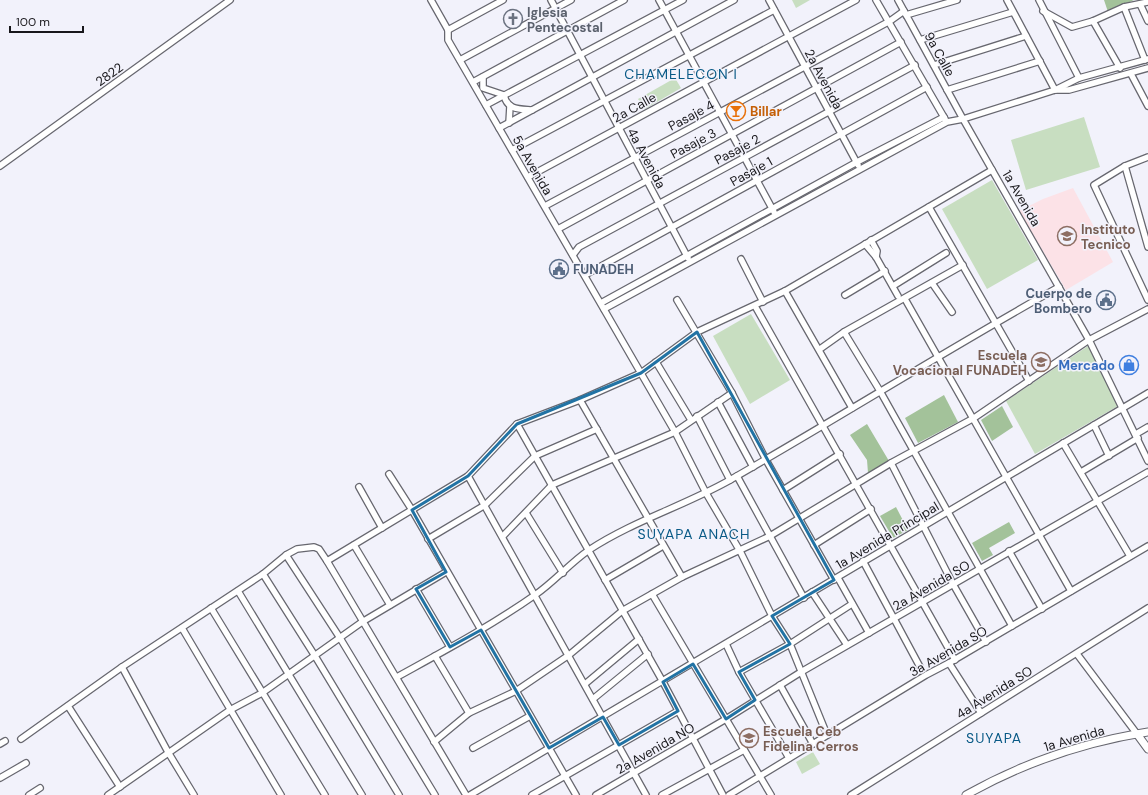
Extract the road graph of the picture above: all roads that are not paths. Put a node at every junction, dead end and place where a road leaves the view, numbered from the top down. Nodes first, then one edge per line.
1 (230, 0) edge
2 (431, 0) edge
3 (503, 0) edge
4 (551, 0) edge
5 (571, 0) edge
6 (624, 0) edge
7 (659, 0) edge
8 (683, 0) edge
9 (734, 0) edge
10 (768, 0) edge
11 (856, 0) edge
12 (876, 0) edge
13 (898, 0) edge
14 (957, 0) edge
15 (1006, 0) edge
16 (1039, 0) edge
17 (1148, 2) edge
18 (1140, 4) junction
19 (1124, 7) junction
20 (555, 8) junction
21 (664, 9) junction
22 (774, 10) junction
23 (1043, 11) junction
24 (1013, 12) junction
25 (905, 13) junction
26 (890, 21) junction
27 (1093, 21) junction
28 (1148, 21) edge
29 (448, 30) junction
30 (567, 30) junction
31 (676, 32) junction
32 (1026, 36) junction
33 (788, 37) junction
34 (920, 40) junction
35 (901, 42) junction
36 (580, 55) junction
37 (689, 55) junction
38 (460, 60) junction
39 (1147, 60) edge
40 (1040, 61) junction
41 (915, 65) junction
42 (934, 65) junction
43 (804, 66) junction
44 (1120, 68) junction
45 (1148, 68) edge
46 (1131, 74) junction
47 (483, 77) junction
48 (592, 78) junction
49 (1080, 78) junction
50 (473, 82) junction
51 (703, 82) junction
52 (928, 87) junction
53 (817, 89) junction
54 (947, 90) junction
55 (1055, 90) junction
56 (504, 96) junction
57 (604, 101) junction
58 (486, 105) junction
59 (510, 106) junction
60 (1148, 106) edge
61 (532, 110) junction
62 (720, 112) junction
63 (829, 112) junction
64 (945, 119) junction
65 (963, 119) junction
66 (508, 123) junction
67 (499, 128) junction
68 (618, 128) junction
69 (732, 134) junction
70 (842, 134) junction
71 (512, 150) junction
72 (634, 157) junction
73 (744, 157) junction
74 (1148, 157) edge
75 (857, 162) junction
76 (0, 166) edge
77 (1125, 166) junction
78 (860, 169) junction
79 (992, 170) junction
80 (528, 177) junction
81 (646, 180) junction
82 (756, 181) junction
83 (659, 204) junction
84 (544, 206) junction
85 (929, 207) junction
86 (772, 209) junction
87 (776, 216) junction
88 (671, 228) junction
89 (558, 229) junction
90 (871, 240) junction
91 (865, 244) junction
92 (1148, 247) edge
93 (946, 253) dead end
94 (573, 255) junction
95 (686, 256) junction
96 (876, 256) junction
97 (741, 260) dead end
98 (690, 262) junction
99 (963, 265) junction
100 (884, 271) junction
101 (584, 275) junction
102 (932, 283) junction
103 (893, 286) junction
104 (1059, 287) junction
105 (785, 291) junction
106 (845, 295) dead end
107 (898, 296) dead end
108 (905, 299) junction
109 (677, 300) dead end
110 (1148, 300) edge
111 (763, 302) junction
112 (601, 303) junction
113 (755, 306) junction
114 (604, 309) junction
115 (1148, 309) edge
116 (952, 312) dead end
117 (995, 322) junction
118 (697, 332) junction
119 (844, 332) junction
120 (1089, 340) junction
121 (820, 349) junction
122 (940, 357) junction
123 (656, 362) junction
124 (641, 373) junction
125 (1028, 381) junction
126 (880, 391) junction
127 (732, 393) junction
128 (1148, 393) edge
129 (580, 400) junction
130 (718, 402) junction
131 (852, 408) junction
132 (1124, 408) junction
133 (697, 416) junction
134 (974, 418) junction
135 (691, 420) junction
136 (517, 424) junction
137 (823, 425) junction
138 (1094, 425) junction
139 (1148, 427) edge
140 (597, 429) junction
141 (675, 432) junction
142 (1137, 436) junction
143 (1063, 443) junction
144 (913, 451) junction
145 (840, 454) junction
146 (535, 456) junction
147 (1109, 456) junction
148 (614, 459) junction
149 (766, 460) junction
150 (1148, 461) edge
151 (891, 463) junction
152 (754, 467) junction
153 (1081, 472) junction
154 (1148, 472) edge
155 (389, 474) dead end
156 (468, 476) junction
157 (737, 476) junction
158 (1006, 477) junction
159 (730, 480) junction
160 (856, 483) junction
161 (552, 485) junction
162 (359, 487) dead end
163 (783, 490) junction
164 (706, 493) junction
165 (1097, 500) junction
166 (485, 505) junction
167 (871, 509) junction
168 (412, 510) junction
169 (947, 511) junction
170 (526, 513) junction
171 (647, 518) junction
172 (800, 519) junction
173 (923, 525) junction
174 (382, 528) junction
175 (1038, 534) junction
176 (503, 536) junction
177 (770, 536) junction
178 (428, 540) junction
179 (891, 544) junction
180 (354, 545) junction
181 (814, 545) junction
182 (663, 546) junction
183 (1148, 546) edge
184 (588, 551) junction
185 (740, 551) junction
186 (1009, 551) junction
187 (286, 555) junction
188 (1130, 556) junction
189 (327, 561) junction
190 (863, 562) junction
191 (981, 569) junction
192 (446, 572) junction
193 (563, 573) junction
194 (263, 574) junction
195 (682, 578) junction
196 (836, 579) junction
197 (605, 580) junction
198 (953, 584) junction
199 (416, 589) junction
200 (238, 591) junction
201 (1071, 591) junction
202 (812, 592) junction
203 (536, 594) junction
204 (652, 594) junction
205 (804, 598) junction
206 (923, 602) junction
207 (852, 604) junction
208 (390, 605) junction
209 (212, 608) junction
210 (1148, 608) edge
211 (1042, 609) junction
212 (622, 611) junction
213 (772, 616) junction
214 (828, 618) junction
215 (894, 618) junction
216 (362, 622) junction
217 (1012, 626) junction
218 (182, 628) junction
219 (481, 630) junction
220 (869, 632) junction
221 (340, 638) junction
222 (639, 639) junction
223 (986, 642) junction
224 (726, 644) junction
225 (790, 644) junction
226 (847, 645) junction
227 (450, 647) junction
228 (648, 654) junction
229 (1077, 654) junction
230 (569, 655) junction
231 (315, 656) junction
232 (435, 656) junction
233 (955, 660) junction
234 (949, 663) junction
235 (693, 664) junction
236 (122, 667) junction
237 (920, 667) dead end
238 (739, 672) junction
239 (801, 672) junction
240 (288, 674) junction
241 (397, 677) junction
242 (663, 682) junction
243 (584, 684) junction
244 (780, 685) junction
245 (516, 691) junction
246 (262, 693) junction
247 (593, 699) junction
248 (755, 700) junction
249 (68, 706) junction
250 (230, 710) junction
251 (678, 711) junction
252 (469, 713) junction
253 (981, 713) junction
254 (530, 716) junction
255 (603, 717) junction
256 (726, 719) junction
257 (1148, 732) edge
258 (1137, 734) junction
259 (827, 735) junction
260 (693, 738) junction
261 (21, 739) dead end
262 (434, 742) junction
263 (813, 744) junction
264 (619, 745) junction
265 (473, 748) dead end
266 (549, 748) junction
267 (1148, 749) edge
268 (744, 750) junction
269 (168, 752) junction
270 (789, 758) junction
271 (26, 763) dead end
272 (710, 768) junction
273 (634, 773) junction
274 (565, 776) junction
275 (760, 776) junction
276 (0, 778) edge
277 (120, 787) junction
278 (40, 788) dead end
279 (29, 795) edge
280 (108, 795) edge
281 (194, 795) edge
282 (281, 795) edge
283 (325, 795) edge
284 (362, 795) edge
285 (399, 795) edge
286 (435, 795) edge
287 (466, 795) edge
288 (470, 795) edge
289 (532, 795) edge
290 (576, 795) edge
291 (596, 795) edge
292 (646, 795) edge
293 (662, 795) edge
294 (723, 795) edge
295 (729, 795) edge
296 (771, 795) edge
297 (851, 795) edge
298 (966, 795) edge

1 - 76 street, 2822
2 - 29 street, 5a Avenida
3 - 29 street
4 - 20 street, 4a Avenida
5 - 20 street
6 - 30 street
7 - 21 street
8 - 21 street
9 - 31 street
10 - 22 street, 2a Avenida
11 - 33 street, 2a Calle
12 - 26 street
13 - 25 street, 9a Calle
14 - 25 street
15 - 24 street
16 - 23 street
17 - 18 street
18 - 19 street
18 - 28 street
19 - 27 street
19 - 39 street
20 - 30 street, 4a Avenida
20 - 38 street
21 - 31 street
21 - 36 street
22 - 33 street, 2a Avenida
22 - 37 street
23 - 27 street
23 - 49 street
24 - 32 street
24 - 34 street
25 - 26 street, Pasaje 4
25 - 34 street, 9a Calle
26 - 35 street
26 - 43 street, Pasaje 4
27 - 44 street
29 - 38 street, 5a Avenida
30 - 36 street, 4a Avenida
30 - 47 street
31 - 37 street
31 - 48 street
32 - 40 street
32 - 42 street
33 - 43 street, 2a Avenida
33 - 51 street, 2a Calle
34 - 42 street, 9a Calle
35 - 41 street
35 - 53 street, Pasaje 3
36 - 48 street, 4a Avenida
36 - 56 street
37 - 51 street
37 - 57 street
38 - 50 street, 5a Avenida
39 - 44 street
40 - 54 street
40 - 55 street
41 - 52 street
41 - 63 street, Pasaje 2
42 - 54 street, 9a Calle
43 - 53 street, 2a Avenida
43 - 62 street, Pasaje 4
44 - 49 street
45 - 46 street
46 - 55 street
46 - 60 street
47 - 50 street
47 - 56 street
48 - 57 street, 4a Avenida
48 - 61 street
49 - 55 street
50 - 58 street, 5a Avenida
51 - 62 street
51 - 68 street, 2a Calle
52 - 64 street
52 - 70 street, Pasaje 1
53 - 63 street, 2a Avenida
53 - 69 street, Pasaje 3
54 - 65 street, 9a Calle
55 - 65 street
56 - 58 street
56 - 59 street
57 - 68 street, 4a Avenida
57 - 71 street
58 - 67 street, 5a Avenida
59 - 61 street
59 - 66 street
61 - 66 street
62 - 69 street
62 - 72 street, Pasaje 4
63 - 70 street, 2a Avenida
63 - 73 street, Pasaje 2
64 - 65 street
64 - 75 street
64 - 78 street
65 - 79 street, 1a Avenida
66 - 67 street
67 - 71 street, 5a Avenida
68 - 72 street, 4a Avenida
68 - 80 street, 2a Calle
69 - 73 street
69 - 81 street, Pasaje 3
70 - 75 street, 2a Avenida
70 - 82 street, Pasaje 1
71 - 80 street, 5a Avenida
72 - 81 street, 4a Avenida
72 - 84 street, Pasaje 4
73 - 82 street
73 - 83 street, Pasaje 2
74 - 77 street
75 - 78 street, 2a Avenida
75 - 86 street
77 - 92 street
77 - 110 street
78 - 87 street
79 - 85 street
79 - 104 street, 1a Avenida
80 - 84 street, 5a Avenida
81 - 83 street, 4a Avenida
81 - 89 street, Pasaje 3
82 - 86 street
82 - 88 street, Pasaje 1
83 - 88 street, 4a Avenida
83 - 94 street, Pasaje 2
84 - 89 street, 5a Avenida
85 - 90 street
85 - 99 street
86 - 87 street
86 - 95 street
87 - 98 street
88 - 95 street, 4a Avenida
88 - 101 street, Pasaje 1
89 - 94 street, 5a Avenida
90 - 91 street
90 - 96 street
91 - 96 street
91 - 105 street
93 - 103 street
94 - 101 street, 5a Avenida
95 - 98 street, 4a Avenida
95 - 112 street
96 - 100 street
97 - 111 street
98 - 114 street
99 - 102 street
99 - 117 street
100 - 103 street
100 - 106 street
101 - 112 street, 5a Avenida
102 - 108 street
102 - 116 street
103 - 107 street
104 - 117 street
104 - 120 street, 1a Avenida
105 - 111 street
105 - 121 street
108 - 119 street
108 - 122 street
109 - 118 street
111 - 113 street
112 - 114 street, 5a Avenida
113 - 118 street
113 - 137 street
114 - 124 street, 5a Avenida
115 - 120 street
117 - 122 street
117 - 125 street
118 - 123 street
118 - 127 street
119 - 121 street
119 - 126 street
120 - 125 street
120 - 132 street, 1a Avenida
121 - 131 street
122 - 126 street
122 - 134 street
123 - 124 street
123 - 135 street
124 - 129 street
124 - 141 street, 5a Avenida
125 - 134 street
126 - 131 street
126 - 144 street
127 - 130 street
127 - 149 street
128 - 132 street
129 - 136 street
129 - 140 street
130 - 133 street
130 - 152 street
131 - 137 street
132 - 138 street, 1a Avenida Principal
132 - 142 street, 1a Avenida
133 - 135 street
133 - 159 street
134 - 144 street
134 - 158 street
135 - 141 street
136 - 146 street
136 - 156 street
137 - 145 street
137 - 149 street
138 - 143 street, 1a Avenida Principal
138 - 147 street
139 - 142 street
140 - 146 street
140 - 148 street
141 - 148 street
141 - 164 street, 5a Avenida
142 - 147 street
142 - 150 street, 1a Avenida
143 - 153 street
143 - 158 street, 1a Avenida Principal
144 - 151 street
144 - 169 street
145 - 160 street
145 - 163 street
146 - 161 street
146 - 166 street
147 - 153 street
148 - 161 street
148 - 171 street
149 - 152 street
149 - 163 street
151 - 160 street
151 - 173 street
152 - 157 street
153 - 165 street
154 - 165 street, 2a Avenida SO
155 - 168 street
156 - 166 street
156 - 168 street
157 - 159 street
157 - 177 street
158 - 169 street, 1a Avenida Principal
158 - 175 street
159 - 164 street
160 - 167 street
160 - 172 street
161 - 170 street
161 - 184 street
162 - 174 street
163 - 172 street
164 - 171 street
164 - 185 street, 5a Avenida
165 - 175 street, 2a Avenida SO
165 - 188 street
166 - 176 street
166 - 178 street
167 - 179 street
167 - 181 street
168 - 174 street
168 - 178 street
169 - 173 street, 1a Avenida Principal
169 - 191 street
170 - 176 street
170 - 193 street
171 - 182 street
171 - 184 street
172 - 177 street
172 - 181 street
173 - 179 street, 1a Avenida Principal
173 - 198 street
174 - 180 street
175 - 186 street, 2a Avenida SO
175 - 201 street
176 - 203 street
177 - 185 street
177 - 205 street
178 - 192 street
179 - 190 street, 1a Avenida Principal
179 - 206 street
180 - 189 street
180 - 208 street
181 - 196 street
182 - 195 street
182 - 197 street
183 - 188 street, 3a Avenida SO
184 - 193 street
184 - 197 street
185 - 195 street
185 - 213 street, 5a Avenida
186 - 191 street, 2a Avenida SO
186 - 211 street
187 - 189 street
187 - 194 street
187 - 221 street
188 - 201 street, 3a Avenida SO
189 - 216 street
190 - 196 street, 1a Avenida Principal
190 - 215 street
191 - 198 street, 2a Avenida SO
191 - 217 street
192 - 199 street
192 - 219 street
193 - 203 street
194 - 200 street
194 - 231 street
195 - 204 street
196 - 202 street, 1a Avenida Principal
196 - 207 street
197 - 212 street
198 - 206 street, 2a Avenida SO
198 - 223 street
199 - 208 street
199 - 227 street
200 - 209 street
200 - 240 street
201 - 211 street, 3a Avenida SO
202 - 205 street, 1a Avenida Principal
202 - 214 street
203 - 219 street
203 - 230 street
204 - 212 street
204 - 235 street
205 - 213 street, 1a Avenida Principal
206 - 215 street, 2a Avenida SO
206 - 233 street
207 - 214 street
207 - 220 street
208 - 216 street
209 - 218 street
209 - 246 street
210 - 229 street, 4a Avenida SO
211 - 217 street, 3a Avenida SO
212 - 222 street
212 - 230 street
213 - 224 street, 1a Avenida Principal
213 - 225 street, 5a Avenida
214 - 225 street
214 - 226 street
215 - 220 street, 2a Avenida SO
215 - 237 street
216 - 221 street
216 - 241 street
217 - 223 street, 3a Avenida SO
218 - 236 street
218 - 250 street
219 - 227 street
219 - 245 street
220 - 226 street, 2a Avenida SO
221 - 231 street
221 - 286 street
222 - 228 street
222 - 243 street
223 - 233 street, 3a Avenida SO
224 - 235 street, 1a Avenida Principal
224 - 238 street
225 - 238 street
225 - 239 street, 5a Avenida
226 - 239 street, 2a Avenida SO
227 - 232 street
228 - 242 street
228 - 247 street
229 - 253 street, 4a Avenida SO
229 - 258 street
230 - 243 street
230 - 245 street
231 - 240 street
231 - 285 street
232 - 241 street
232 - 252 street
233 - 234 street, 3a Avenida SO
234 - 253 street
234 - 259 street, 3a Avenida SO
235 - 242 street, 1a Avenida Principal
235 - 256 street
236 - 249 street
236 - 269 street
238 - 248 street
239 - 244 street, 2a Avenida SO
239 - 259 street, 5a Avenida
240 - 246 street
240 - 284 street
241 - 262 street
242 - 251 street
242 - 255 street, 1a Avenida Principal
243 - 247 street
244 - 248 street, 2a Avenida SO
244 - 263 street
245 - 252 street
245 - 254 street
246 - 250 street
246 - 283 street
247 - 255 street
248 - 256 street, 2a Avenida SO
248 - 270 street
249 - 261 street
249 - 277 street
250 - 269 street
250 - 282 street
251 - 260 street
251 - 264 street
252 - 262 street
253 - 297 street, 4a Avenida SO
254 - 265 street
254 - 266 street
255 - 264 street
255 - 266 street, 1a Avenida Principal
256 - 260 street, 2a Avenida NO
256 - 268 street
257 - 258 street, 1a Avenida
258 - 267 street
258 - 298 street, 1a Avenida
259 - 263 street, 3a Avenida SO
260 - 272 street
260 - 273 street, 2a Avenida NO
262 - 287 street
263 - 270 street, 3a Avenida SO
264 - 273 street
264 - 274 street
266 - 274 street
266 - 288 street, 1a Avenida Principal
268 - 272 street
268 - 275 street
269 - 277 street
269 - 281 street
270 - 275 street, 3a Avenida SO
271 - 276 street
272 - 293 street
272 - 294 street
273 - 291 street, 2a Avenida NO
273 - 292 street
274 - 289 street
274 - 290 street
275 - 295 street, 3a Avenida SO
275 - 296 street
277 - 280 street
278 - 279 street

